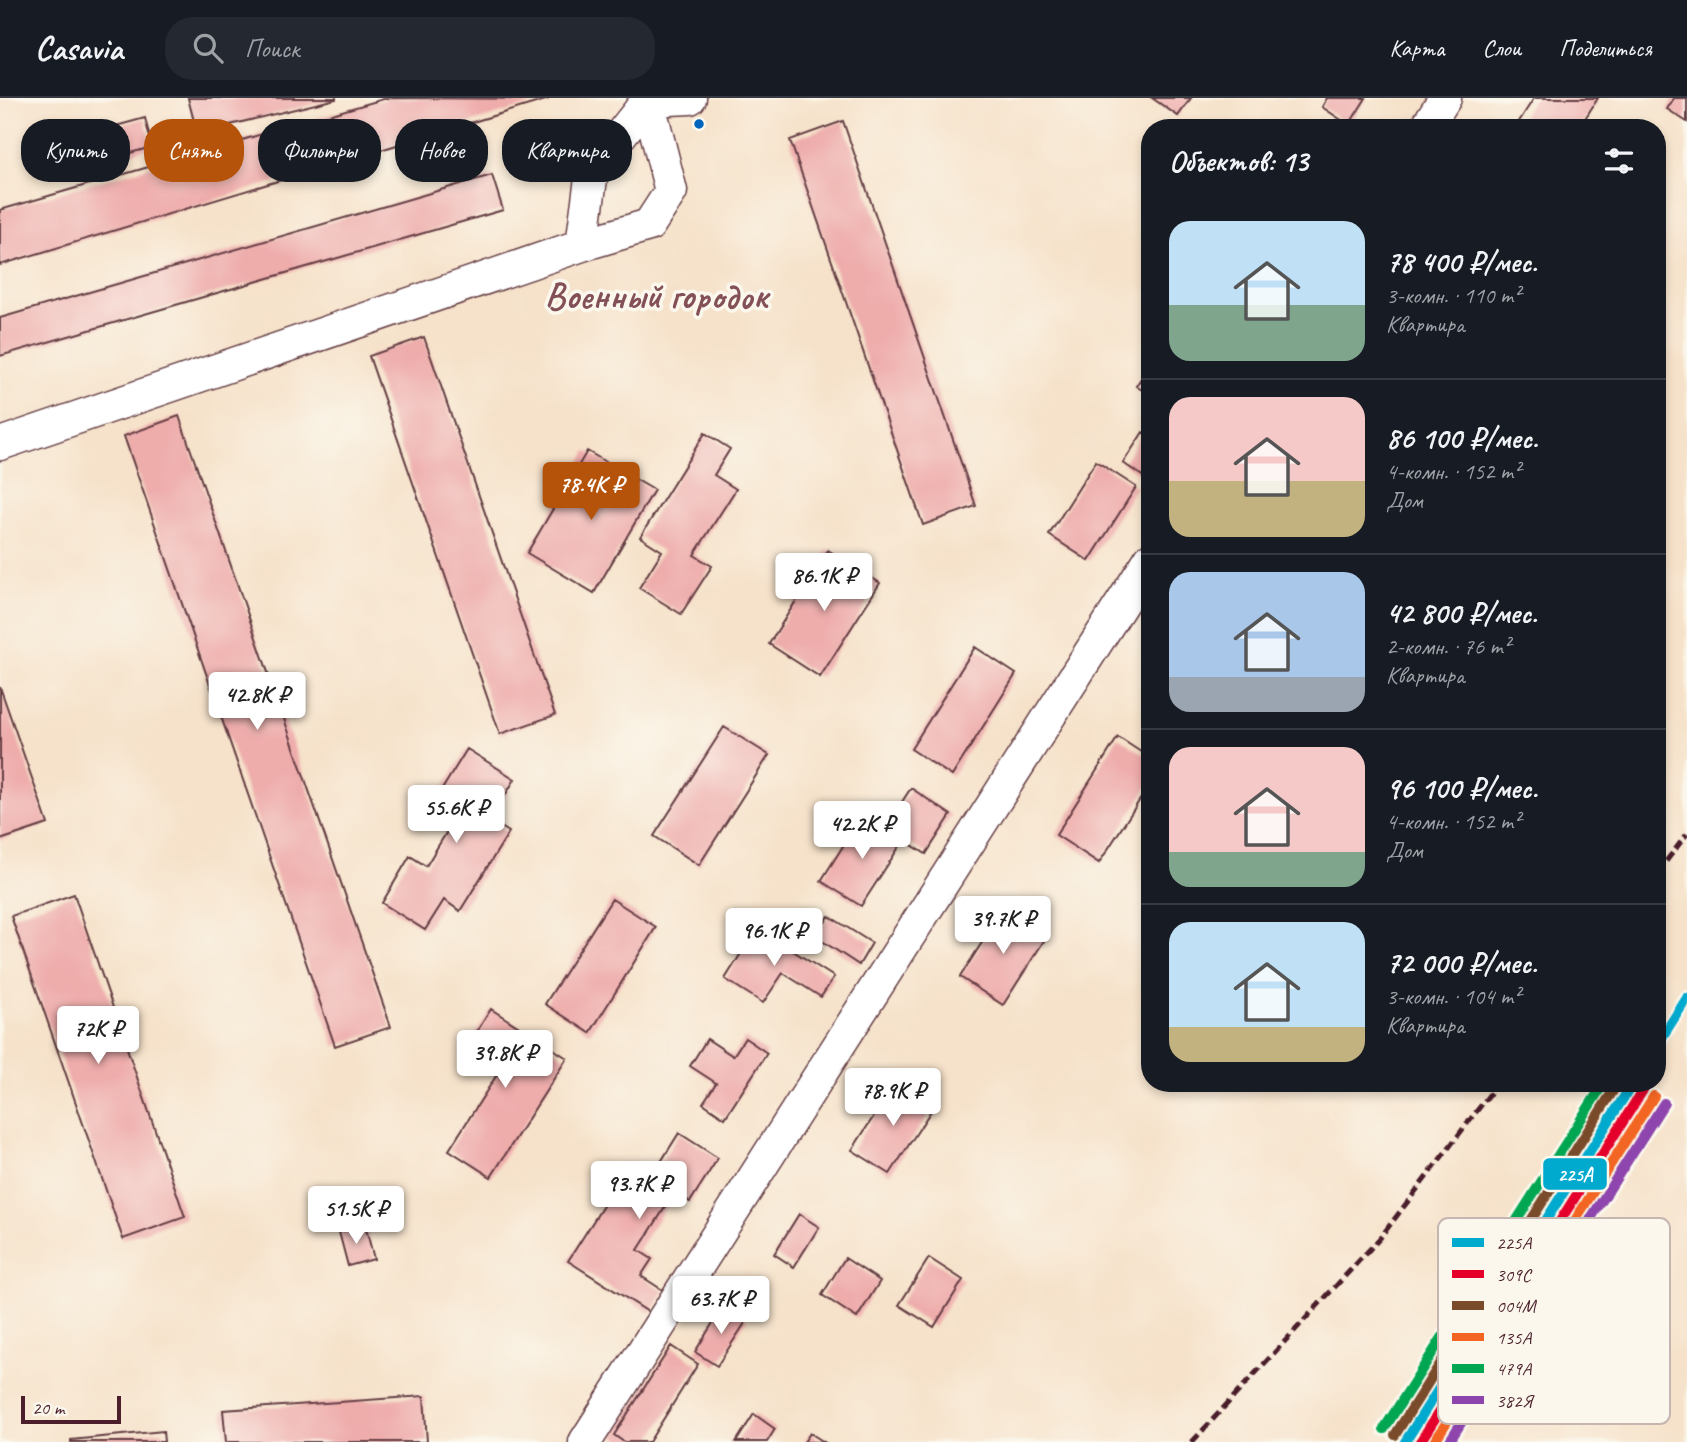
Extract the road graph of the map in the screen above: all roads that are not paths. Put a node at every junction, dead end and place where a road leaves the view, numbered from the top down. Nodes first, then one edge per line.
1 (690, 98) edge
2 (1445, 98) edge
3 (648, 99) edge
4 (1432, 119) edge
5 (582, 244) junction
6 (0, 444) edge
7 (1141, 573) edge
8 (585, 1442) edge

1 - 3 street
2 - 4 street
3 - 5 street
3 - 5 street
5 - 6 street
7 - 8 street

